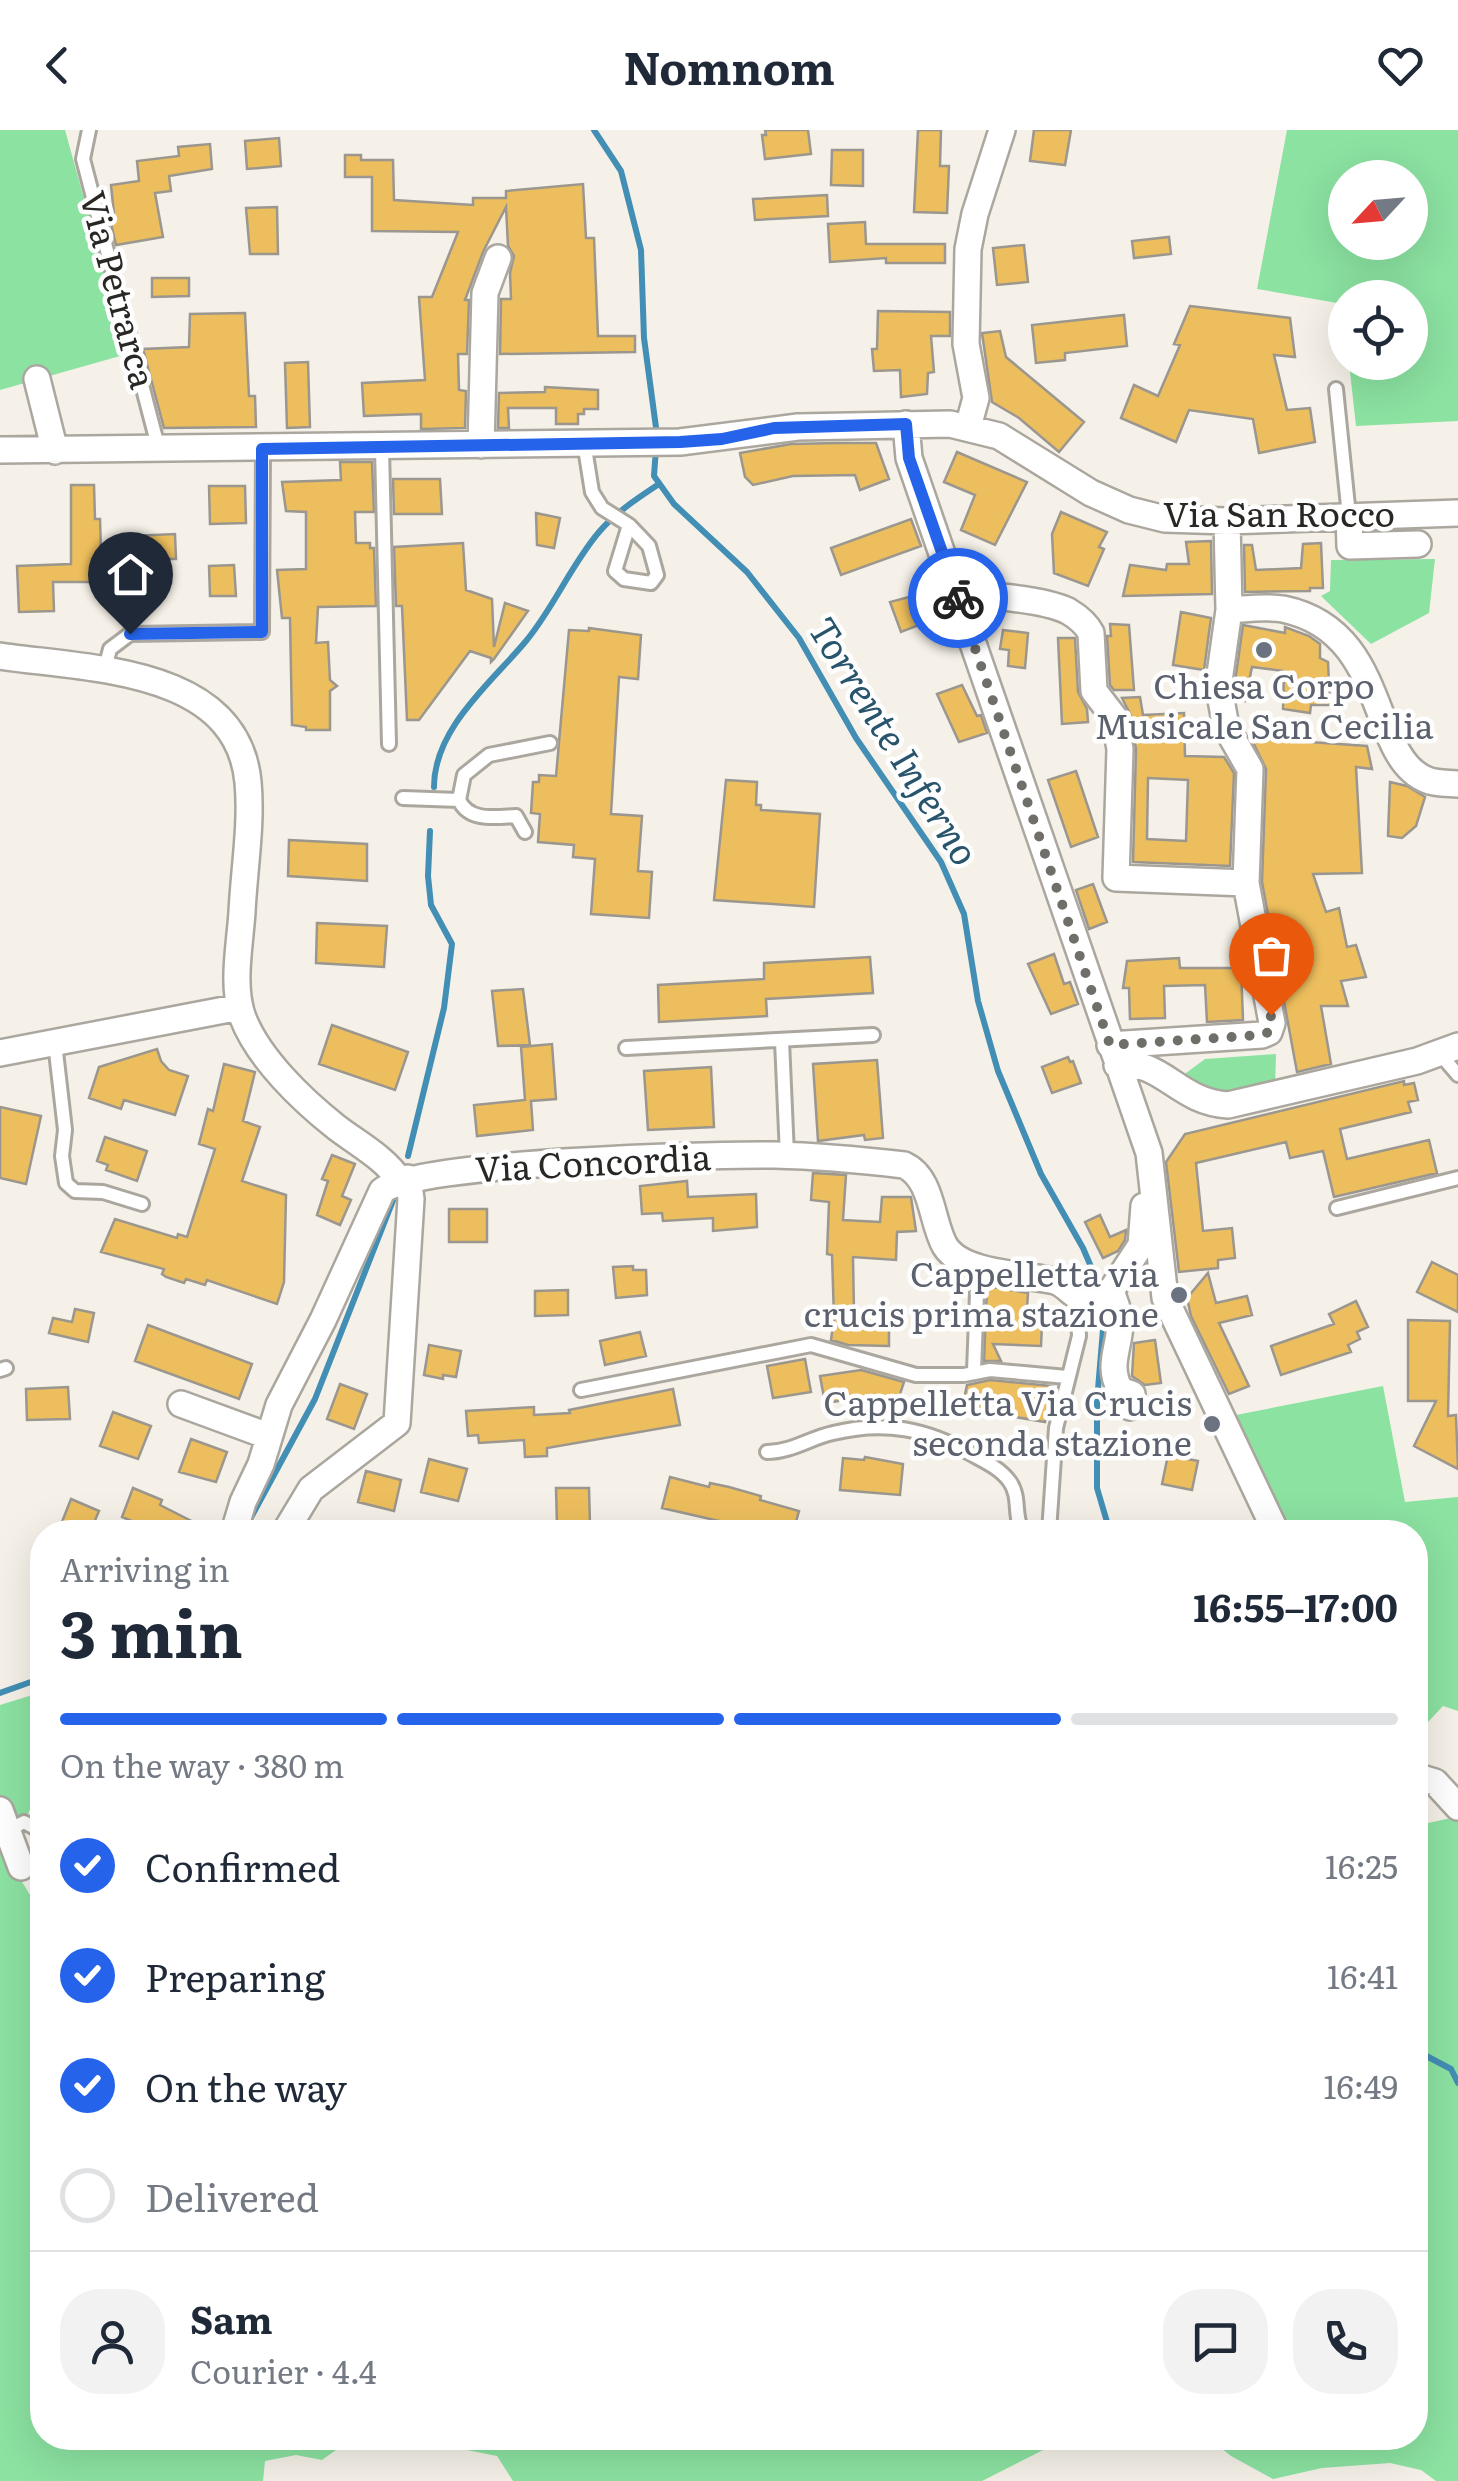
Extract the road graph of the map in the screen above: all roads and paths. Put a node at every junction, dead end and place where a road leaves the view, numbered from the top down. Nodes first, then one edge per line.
1 (89, 130) edge
2 (1002, 130) edge
3 (498, 258) dead end
4 (38, 380) dead end
5 (1336, 389) dead end
6 (906, 424) junction
7 (968, 427) junction
8 (584, 442) junction
9 (482, 445) junction
10 (382, 448) junction
11 (262, 449) junction
12 (0, 450) edge
13 (159, 450) junction
14 (55, 451) junction
15 (1458, 513) edge
16 (1349, 516) junction
17 (1227, 521) junction
18 (626, 522) junction
19 (1418, 544) dead end
20 (958, 599) junction
21 (1228, 610) junction
22 (0, 656) edge
23 (104, 672) junction
24 (550, 743) dead end
25 (389, 744) dead end
26 (1458, 784) edge
27 (403, 798) dead end
28 (459, 800) junction
29 (525, 832) dead end
30 (1246, 882) junction
31 (240, 1007) junction
32 (873, 1035) dead end
33 (782, 1041) junction
34 (55, 1043) junction
35 (626, 1048) dead end
36 (0, 1053) edge
37 (1113, 1055) junction
38 (1452, 1059) edge
39 (788, 1155) junction
40 (1150, 1177) junction
41 (1458, 1178) edge
42 (404, 1180) junction
43 (142, 1204) dead end
44 (1337, 1208) dead end
45 (978, 1267) junction
46 (1096, 1295) junction
47 (974, 1371) junction
48 (1066, 1377) junction
49 (581, 1390) dead end
50 (181, 1404) dead end
51 (1130, 1407) dead end
52 (268, 1436) junction
53 (767, 1452) dead end
54 (238, 1520) edge
55 (292, 1520) edge
56 (1018, 1520) edge
57 (1050, 1520) edge
58 (1270, 1520) edge
59 (1428, 1780) edge
60 (1458, 1807) edge
61 (30, 1825) edge
62 (3, 1829) edge
63 (21, 1867) dead end

1 - 13 lane, Via Petrarca
2 - 7 street
3 - 9 street
4 - 14 street
5 - 16 lane
6 - 7 street, Via San Rocco
6 - 8 street, Via San Rocco
6 - 20 street
7 - 17 street, Via San Rocco
8 - 9 street, Via San Rocco
8 - 18 lane
9 - 10 street, Via San Rocco
10 - 11 street, Via San Rocco
10 - 25 lane
11 - 13 street, Via San Rocco
11 - 23 lane
12 - 14 street, Via San Rocco
13 - 14 street, Via San Rocco
15 - 16 street, Via San Rocco
16 - 17 street, Via San Rocco
16 - 19 street
17 - 21 street
18 - 18 lane
20 - 30 street
20 - 37 street
21 - 26 street
21 - 30 street
22 - 23 street
23 - 31 street
24 - 28 lane
27 - 28 lane
28 - 29 lane
30 - 37 street
31 - 34 street
31 - 42 street
32 - 33 lane
33 - 35 lane
33 - 39 lane
34 - 36 street
34 - 43 lane
37 - 38 street
37 - 40 street
39 - 42 street, Via Concordia
39 - 45 street, Via Concordia
40 - 46 street
40 - 58 street
41 - 44 lane
42 - 52 street
42 - 55 street
45 - 46 street
45 - 47 lane
46 - 48 lane
46 - 51 street
47 - 48 lane
47 - 49 lane
48 - 57 lane
50 - 52 street
52 - 54 street
53 - 56 lane
59 - 60 street
61 - 62 lane
62 - 63 street

